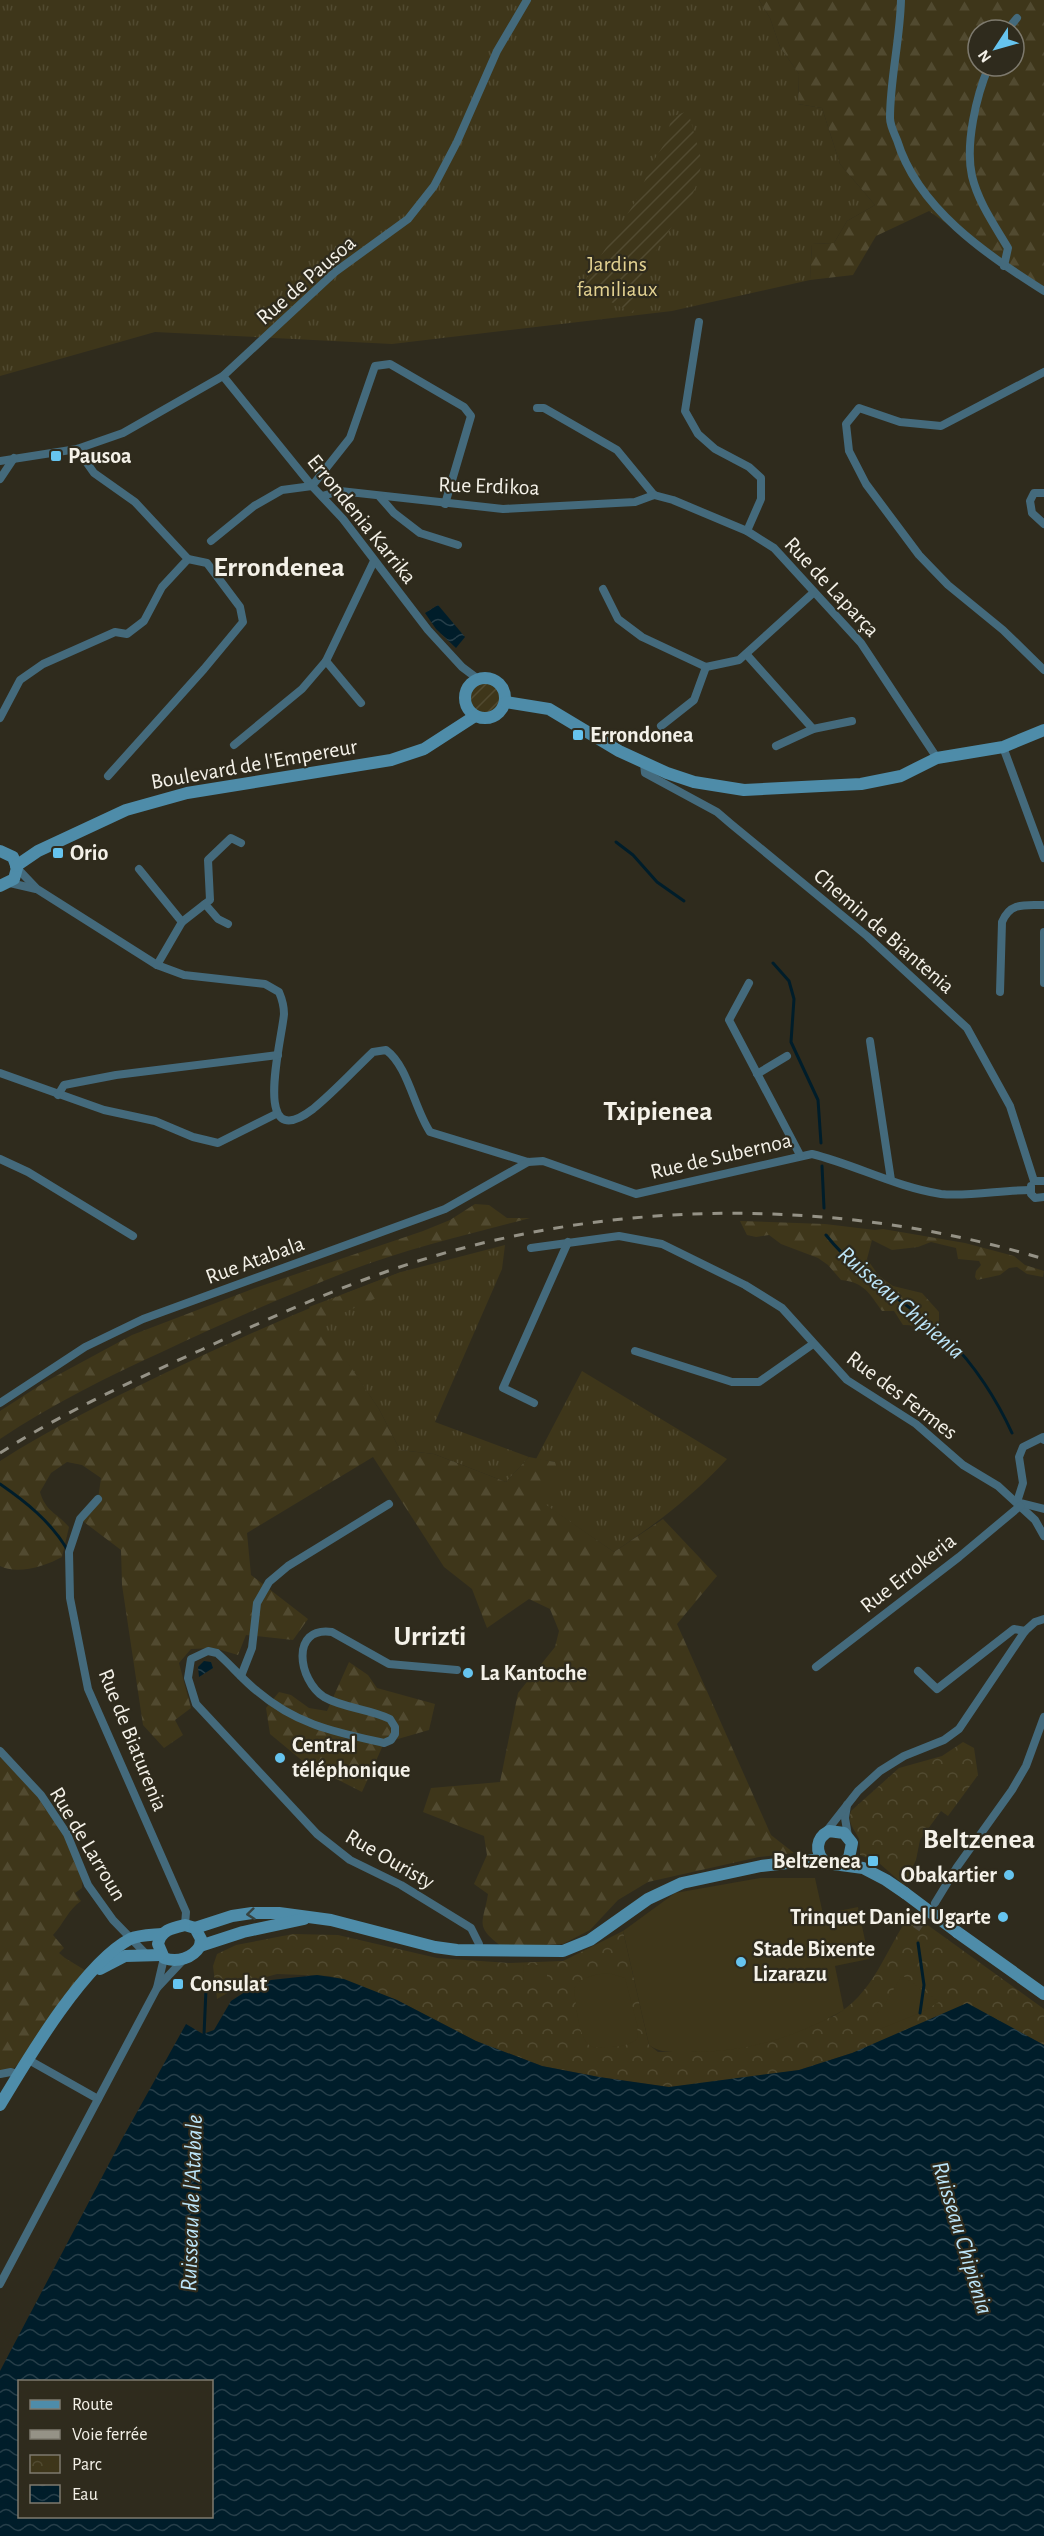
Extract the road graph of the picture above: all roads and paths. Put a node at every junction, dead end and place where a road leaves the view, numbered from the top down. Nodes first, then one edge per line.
1 (527, 0) edge
2 (901, 0) edge
3 (986, 78) edge
4 (1004, 266) junction
5 (1044, 291) edge
6 (699, 322) dead end
7 (1044, 372) edge
8 (223, 376) junction
9 (537, 408) dead end
10 (77, 449) junction
11 (14, 458) junction
12 (0, 461) edge
13 (0, 479) edge
14 (312, 486) junction
15 (1044, 493) edge
16 (654, 495) junction
17 (322, 496) junction
18 (380, 497) junction
19 (446, 504) junction
20 (1044, 524) edge
21 (747, 531) junction
22 (211, 541) dead end
23 (458, 544) dead end
24 (188, 559) junction
25 (374, 561) junction
26 (603, 589) dead end
27 (813, 592) junction
28 (747, 655) junction
29 (326, 661) junction
30 (706, 667) junction
31 (1044, 670) edge
32 (478, 679) junction
33 (506, 702) junction
34 (361, 703) dead end
35 (475, 716) junction
36 (0, 718) edge
37 (852, 721) dead end
38 (661, 726) dead end
39 (813, 729) junction
40 (1044, 730) edge
41 (234, 745) dead end
42 (776, 746) dead end
43 (1003, 747) junction
44 (938, 758) junction
45 (644, 764) junction
46 (108, 776) dead end
47 (241, 843) dead end
48 (1044, 858) edge
49 (11, 860) edge
50 (139, 869) dead end
51 (5, 885) edge
52 (37, 889) junction
53 (205, 904) junction
54 (1044, 905) edge
55 (182, 922) junction
56 (228, 924) dead end
57 (1044, 932) edge
58 (157, 965) junction
59 (1044, 979) edge
60 (748, 983) dead end
61 (1000, 992) dead end
62 (870, 1041) dead end
63 (278, 1055) junction
64 (787, 1056) dead end
65 (0, 1073) edge
66 (757, 1074) junction
67 (58, 1095) junction
68 (276, 1114) junction
69 (800, 1155) junction
70 (0, 1159) edge
71 (528, 1162) junction
72 (891, 1180) junction
73 (1034, 1181) junction
74 (1044, 1181) edge
75 (1030, 1190) junction
76 (1044, 1197) edge
77 (133, 1236) dead end
78 (568, 1242) junction
79 (531, 1248) dead end
80 (813, 1344) junction
81 (635, 1351) dead end
82 (0, 1403) edge
83 (534, 1403) dead end
84 (1044, 1440) edge
85 (98, 1499) dead end
86 (389, 1504) dead end
87 (1018, 1504) junction
88 (1044, 1509) edge
89 (1044, 1536) edge
90 (1044, 1619) edge
91 (1025, 1631) junction
92 (816, 1668) dead end
93 (457, 1670) dead end
94 (918, 1671) dead end
95 (241, 1676) junction
96 (1044, 1717) edge
97 (0, 1751) edge
98 (847, 1805) junction
99 (825, 1833) junction
100 (848, 1836) junction
101 (817, 1847) junction
102 (852, 1853) junction
103 (822, 1859) junction
104 (801, 1860) junction
105 (841, 1864) junction
106 (862, 1868) junction
107 (934, 1903) tunnel mouth
108 (309, 1918) junction
109 (190, 1927) junction
110 (162, 1934) junction
111 (130, 1939) junction
112 (201, 1946) junction
113 (480, 1952) junction
114 (146, 1954) junction
115 (163, 1956) junction
116 (185, 1958) junction
117 (91, 1974) junction
118 (157, 1988) junction
119 (1044, 1994) edge
120 (27, 2060) junction
121 (0, 2074) edge
122 (18, 2074) junction
123 (98, 2099) junction
124 (0, 2105) edge
125 (0, 2284) edge

1 - 8 street, Rue de Pausoa
2 - 4 street
3 - 4 street
4 - 5 street
6 - 21 street
7 - 31 street
8 - 10 street, Rue de Pausoa
8 - 14 street, Errondenia Karrika
9 - 16 street
10 - 11 street, Rue de Pausoa
10 - 24 street
11 - 12 street, Rue de Pausoa
11 - 13 street
14 - 17 street, Errondenia Karrika
14 - 19 street
14 - 22 street
15 - 20 street
16 - 19 street, Rue Erdikoa
16 - 21 street, Rue de Laparça
17 - 18 street, Rue Erdikoa
17 - 25 street, Errondenia Karrika
18 - 19 street, Rue Erdikoa
18 - 23 street
21 - 27 street, Rue de Laparça
24 - 36 street
24 - 46 street
25 - 29 street
25 - 32 street, Errondenia Karrika
26 - 30 street
27 - 28 street
27 - 44 street, Rue de Laparça
28 - 30 street
28 - 39 street
29 - 34 street
29 - 41 street
30 - 38 street
32 - 33 main road
32 - 35 main road
33 - 35 main road, Boulevard de l'Empereur
33 - 45 main road
35 - 49 main road, Boulevard de l'Empereur
37 - 39 street
39 - 42 street
40 - 43 main road
43 - 44 main road
43 - 48 street
44 - 45 main road
45 - 73 street, Chemin de Biantenia
47 - 53 street
49 - 51 main road
49 - 52 street
50 - 55 street
51 - 52 street
52 - 58 street
53 - 55 street
53 - 56 street
54 - 61 street
55 - 58 street
57 - 59 street
58 - 63 street
60 - 66 street
62 - 72 street
63 - 67 street
63 - 68 street
64 - 66 street
65 - 67 street
66 - 69 street
67 - 68 street
68 - 71 street, Rue de Subernoa
69 - 71 street, Rue de Subernoa
69 - 72 street, Rue de Subernoa
70 - 77 street
71 - 82 street, Rue Atabala
72 - 75 street, Rue de Subernoa
73 - 74 street
73 - 75 street
75 - 76 street
78 - 79 street, Rue des Fermes
78 - 80 street, Rue des Fermes
78 - 83 street
80 - 81 street
80 - 87 street, Rue des Fermes
84 - 87 street
85 - 109 street, Rue de Biaturenia
86 - 95 street
87 - 88 street
87 - 89 street, Rue des Fermes
87 - 92 street, Rue Errokeria
90 - 91 street
91 - 94 street
91 - 98 street
93 - 95 street, Rue Ouristy
95 - 113 street, Rue Ouristy
96 - 107 street
97 - 111 street, Rue de Larroun
98 - 99 street
98 - 100 street
99 - 100 main road
99 - 101 main road
100 - 102 main road
101 - 103 main road
101 - 104 main road
102 - 105 main road
102 - 106 main road
103 - 104 main road
103 - 105 main road
104 - 113 main road
105 - 106 main road
106 - 119 main road, bridge
108 -> 109 main road
108 - 112 main road
108 - 113 main road
109 - 110 main road
109 - 112 main road
110 - 111 main road
110 - 115 main road
111 - 114 street, Rue de Larroun
111 - 117 main road
112 - 116 main road
114 - 115 main road
114 - 117 main road
115 - 116 main road
115 - 118 street
116 - 118 street
117 - 120 main road
118 - 123 street
120 - 122 main road
120 - 123 street
121 - 122 street
122 - 124 main road
123 - 125 street

